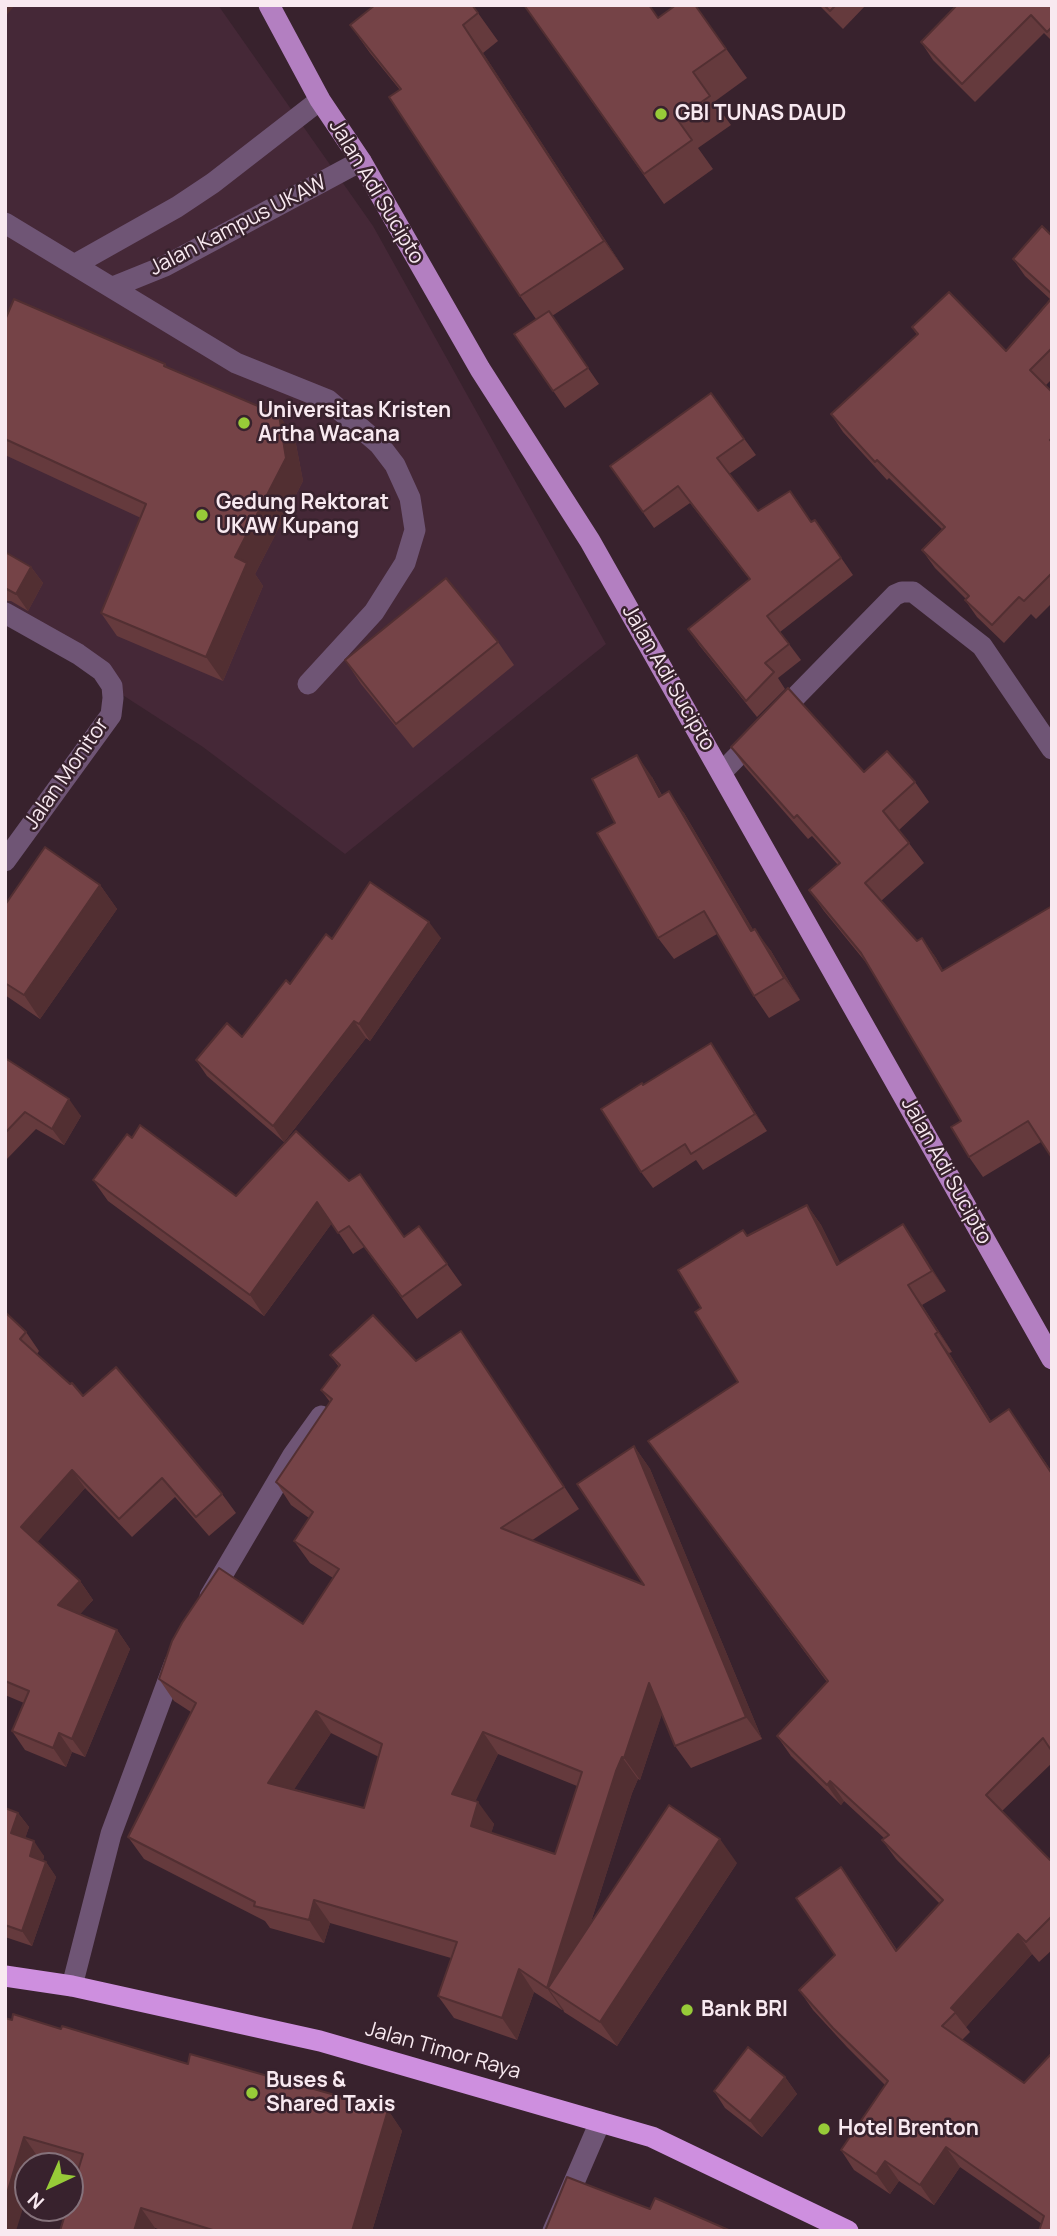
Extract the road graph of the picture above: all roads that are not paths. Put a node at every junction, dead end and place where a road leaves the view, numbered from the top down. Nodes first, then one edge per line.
1 (269, 5) edge
2 (320, 100) junction
3 (361, 161) junction
4 (5, 223) edge
5 (74, 265) junction
6 (113, 287) junction
7 (5, 613) edge
8 (308, 684) dead end
9 (1052, 749) edge
10 (722, 772) junction
11 (5, 861) edge
12 (1052, 1359) edge
13 (321, 1416) edge
14 (202, 1610) edge
15 (182, 1646) edge
16 (5, 1976) edge
17 (72, 1986) junction
18 (600, 2122) junction
19 (552, 2231) edge
20 (848, 2231) edge

1 - 2 main road, Jalan Adi Sucipto
2 - 3 main road, Jalan Adi Sucipto
2 - 5 street
3 - 6 street, Jalan Kampus UKAW
3 - 10 main road, Jalan Adi Sucipto
4 - 5 street, Jalan Kampus UKAW
5 - 6 street, Jalan Kampus UKAW
6 - 8 street, Jalan Kampus UKAW
7 - 11 street, Jalan Monitor
9 - 10 street
10 - 12 main road, Jalan Adi Sucipto
13 - 14 street
15 - 17 street
16 - 17 highway, Jalan Timor Raya
17 - 18 highway, Jalan Timor Raya
18 - 19 street
18 - 20 highway, Jalan Timor Raya

